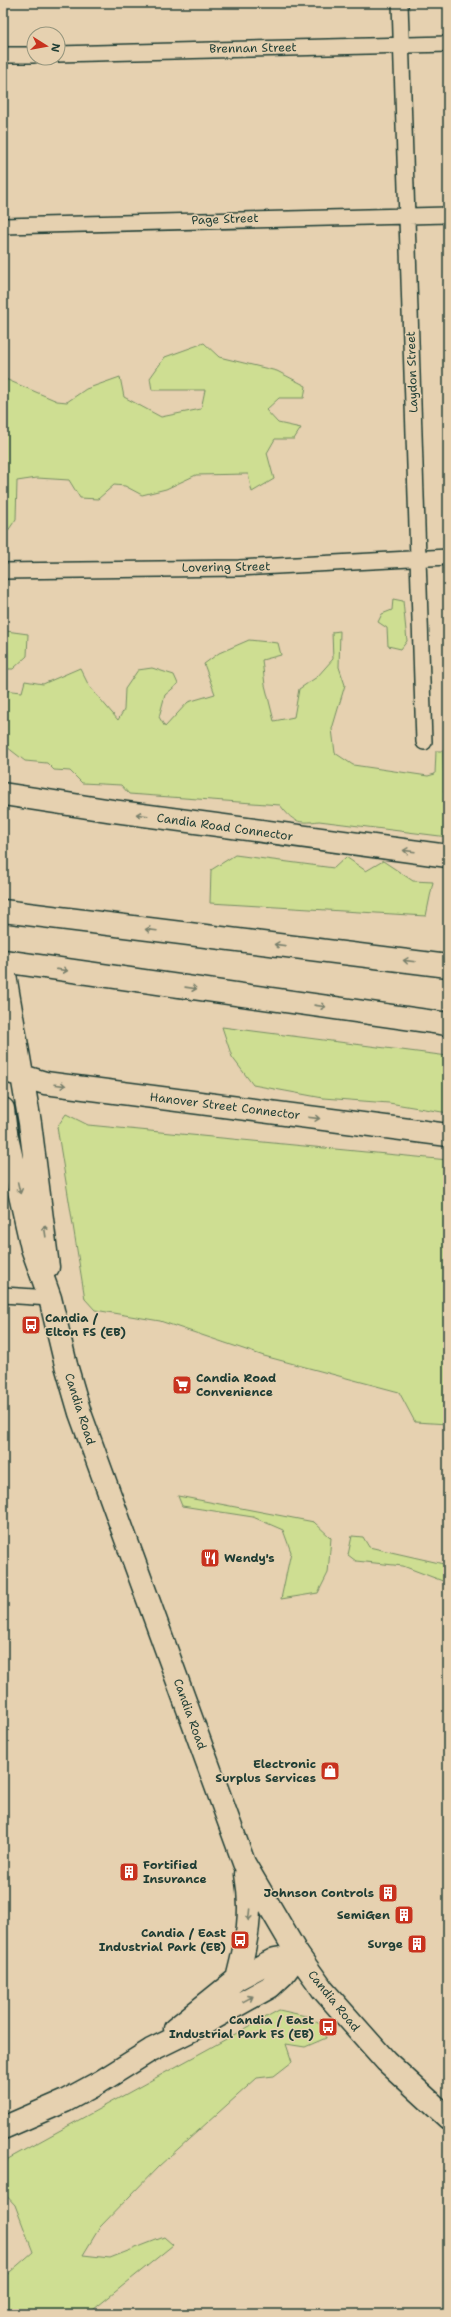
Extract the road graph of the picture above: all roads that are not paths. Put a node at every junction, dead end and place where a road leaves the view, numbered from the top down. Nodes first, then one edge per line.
1 (400, 3) edge
2 (448, 44) edge
3 (402, 47) junction
4 (26, 54) edge
5 (66, 54) edge
6 (3, 55) edge
7 (448, 215) edge
8 (407, 216) junction
9 (3, 226) edge
10 (448, 557) edge
11 (419, 558) junction
12 (3, 571) edge
13 (424, 742) dead end
14 (3, 794) edge
15 (448, 856) edge
16 (11, 913) edge
17 (10, 963) edge
18 (448, 966) edge
19 (448, 1024) edge
20 (13, 1073) edge
21 (3, 1109) edge
22 (4, 1131) edge
23 (448, 1135) edge
24 (3, 1294) edge
25 (50, 1298) junction
26 (244, 1863) junction
27 (298, 1955) junction
28 (237, 1979) junction
29 (151, 2050) junction
30 (448, 2118) edge
31 (3, 2128) edge

1 - 3 street, Laydon Street
2 - 3 street, Brennan Street
3 - 5 street, Brennan Street
3 - 8 street, Laydon Street
4 - 6 street
7 - 8 street, Page Street
8 - 9 street, Page Street
8 - 11 street, Laydon Street
10 - 11 street, Lovering Street
11 - 12 street, Lovering Street
11 - 13 street, Laydon Street
15 -> 14 main road, Candia Road Connector
18 -> 16 main road
17 -> 19 main road
17 - 20 main road, Candia Road
20 -> 23 main road, Hanover Street Connector
25 -> 20 main road, Candia Road
21 - 22 main road, Candia Road
22 -> 25 main road, Candia Road
24 - 25 street
25 - 26 main road, Candia Road
26 - 27 main road, Candia Road
26 -> 28 main road
27 - 28 main road
29 -> 27 main road
27 - 30 main road, Candia Road
28 - 29 main road
29 - 31 main road

